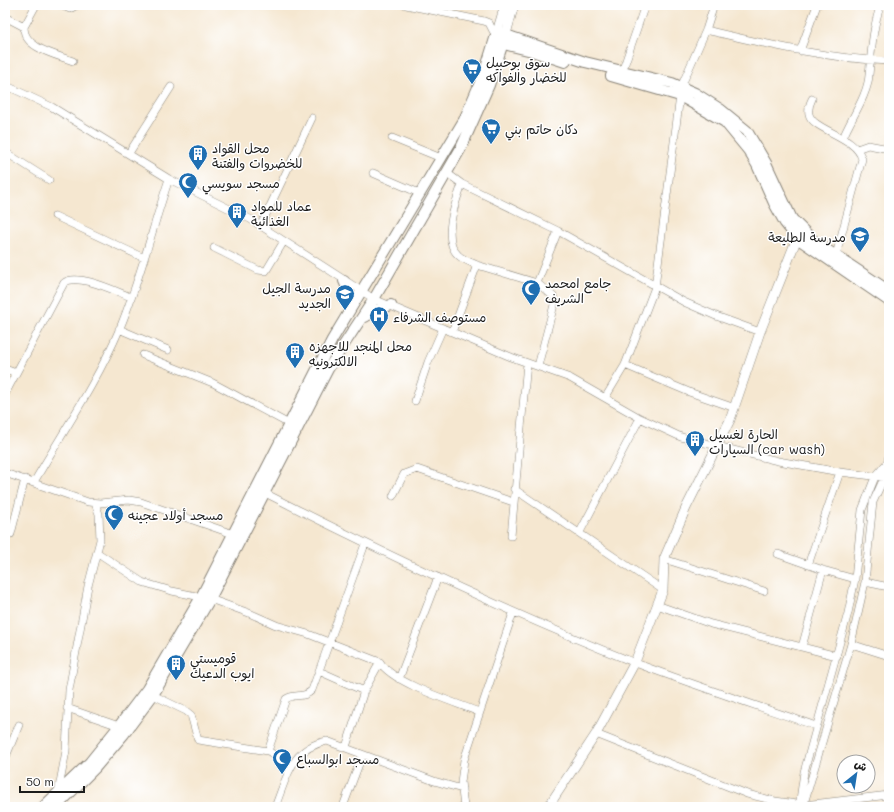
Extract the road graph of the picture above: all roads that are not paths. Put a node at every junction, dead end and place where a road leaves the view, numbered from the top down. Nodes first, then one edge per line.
1 (36, 5) edge
2 (60, 5) edge
3 (77, 5) edge
4 (505, 5) edge
5 (514, 5) edge
6 (645, 5) edge
7 (714, 5) edge
8 (817, 5) edge
9 (882, 5) edge
10 (406, 6) edge
11 (5, 18) edge
12 (24, 27) junction
13 (706, 30) junction
14 (500, 38) junction
15 (800, 51) junction
16 (869, 60) junction
17 (72, 61) dead end
18 (889, 61) edge
19 (622, 72) junction
20 (5, 85) edge
21 (171, 87) dead end
22 (680, 91) junction
23 (812, 99) dead end
24 (312, 118) dead end
25 (392, 138) dead end
26 (843, 138) junction
27 (889, 148) edge
28 (857, 149) junction
29 (5, 152) edge
30 (129, 153) junction
31 (442, 158) junction
32 (373, 173) dead end
33 (447, 173) junction
34 (169, 179) junction
35 (49, 180) dead end
36 (462, 184) junction
37 (419, 193) junction
38 (55, 216) dead end
39 (261, 226) junction
40 (558, 231) junction
41 (800, 235) junction
42 (284, 241) junction
43 (214, 248) dead end
44 (836, 255) junction
45 (144, 258) junction
46 (477, 266) junction
47 (344, 281) junction
48 (537, 283) junction
49 (655, 287) junction
50 (889, 291) edge
51 (361, 292) junction
52 (131, 298) junction
53 (374, 299) junction
54 (889, 301) edge
55 (391, 305) junction
56 (350, 311) junction
57 (360, 321) junction
58 (443, 328) junction
59 (119, 329) junction
60 (452, 332) junction
61 (760, 332) junction
62 (168, 350) dead end
63 (143, 355) dead end
64 (526, 363) junction
65 (625, 365) junction
66 (538, 366) junction
67 (5, 369) edge
68 (16, 372) junction
69 (5, 394) edge
70 (605, 398) junction
71 (415, 401) dead end
72 (735, 408) junction
73 (640, 418) junction
74 (289, 424) junction
75 (717, 447) junction
76 (888, 459) edge
77 (840, 472) junction
78 (5, 473) edge
79 (875, 477) junction
80 (886, 478) edge
81 (25, 479) junction
82 (34, 482) junction
83 (514, 489) junction
84 (264, 493) junction
85 (393, 496) dead end
86 (513, 502) junction
87 (95, 503) junction
88 (580, 532) junction
89 (11, 534) dead end
90 (233, 534) junction
91 (511, 536) dead end
92 (365, 544) junction
93 (98, 553) junction
94 (778, 554) dead end
95 (664, 559) junction
96 (808, 565) junction
97 (823, 570) junction
98 (438, 577) junction
99 (855, 579) junction
100 (865, 582) junction
101 (889, 587) edge
102 (663, 590) junction
103 (764, 591) dead end
104 (205, 598) junction
105 (657, 605) junction
106 (513, 613) junction
107 (330, 642) junction
108 (851, 644) junction
109 (802, 647) junction
110 (837, 656) junction
111 (889, 656) edge
112 (380, 662) junction
113 (635, 662) junction
114 (319, 671) junction
115 (399, 679) junction
116 (364, 691) junction
117 (153, 694) junction
118 (67, 708) junction
119 (479, 712) junction
120 (19, 725) dead end
121 (119, 726) junction
122 (816, 726) junction
123 (596, 734) junction
124 (346, 747) junction
125 (268, 751) junction
126 (362, 756) junction
127 (5, 760) edge
128 (292, 765) junction
129 (462, 789) junction
130 (58, 794) junction
131 (889, 795) edge
132 (344, 804) dead end
133 (801, 806) edge
134 (43, 807) edge
135 (56, 807) edge
136 (275, 807) edge
137 (464, 807) edge
138 (548, 807) edge

1 - 12 street
2 - 3 street
4 - 14 street
5 - 14 street
6 - 19 street
7 - 13 street
8 - 15 street
9 - 16 street
10 - 14 street
11 - 12 street
12 - 17 street
13 - 15 street
13 - 22 street
14 - 19 main road
14 - 22 main road
14 - 31 main road
14 - 33 main road
15 - 16 street
16 - 18 street
16 - 26 street
19 - 22 main road
20 - 30 street
21 - 30 street
22 - 41 main road
22 - 49 street
23 - 26 street
24 - 39 street
25 - 31 street
26 - 28 street
27 - 28 street
28 - 44 street
29 - 35 street
30 - 34 street
31 - 37 main road
32 - 37 street
33 - 36 street
33 - 53 main road
34 - 39 street
34 - 45 street
36 - 40 street
36 - 46 street
37 - 51 main road
38 - 45 street
39 - 42 street
40 - 48 street
40 - 49 street
41 - 44 main road
41 - 54 main road
41 - 61 street
42 - 43 street
42 - 47 street
44 - 50 main road
45 - 52 street
46 - 48 street
46 - 60 street
47 - 51 street
47 - 56 main road
48 - 66 street
49 - 61 street
49 - 65 street
51 - 53 street
51 - 56 main road
52 - 59 street
52 - 68 street
53 - 55 street
53 - 57 main road
55 - 57 main road
55 - 58 street
56 - 74 main road
57 - 84 main road
58 - 60 street
58 - 71 street
59 - 62 street
59 - 82 street
60 - 64 street
61 - 72 street
63 - 74 street
64 - 66 street
64 - 83 street
65 - 70 street
65 - 72 street
66 - 70 street
67 - 68 street
68 - 69 street
70 - 73 street
72 - 75 street
73 - 75 street
73 - 88 street
74 - 90 main road
75 - 77 street
75 - 95 street
76 - 79 street
76 - 80 street
77 - 79 street
77 - 96 street
78 - 81 street
79 - 80 street
79 - 99 street
80 - 100 street
81 - 82 street
81 - 89 street
82 - 87 street
83 - 86 street
83 - 88 street
84 - 92 street
84 - 104 main road
85 - 86 street
86 - 91 street
87 - 90 street
87 - 93 street
88 - 102 street
90 - 104 main road
92 - 98 street
92 - 107 street
93 - 104 street
93 - 118 street
94 - 96 street
95 - 102 street
95 - 103 street
96 - 97 street
97 - 99 street
97 - 109 street
98 - 106 street
98 - 115 street
99 - 110 street
100 - 101 street
100 - 108 street
102 - 105 street
104 - 107 street
104 - 117 main road
104 - 121 main road
105 - 109 street
105 - 113 street
106 - 113 street
106 - 119 street
107 - 112 street
107 - 114 street
108 - 111 street
108 - 133 street
109 - 110 street
110 - 122 street
112 - 115 street
112 - 116 street
113 - 122 street
113 - 123 street
114 - 116 street
114 - 125 street
115 - 119 street
116 - 124 street
117 - 125 street
117 - 135 main road
118 - 121 street
118 - 130 street
119 - 129 street
120 - 127 street
121 - 130 main road
122 - 133 street
123 - 133 street
123 - 138 street
124 - 126 street
124 - 128 street
125 - 128 street
126 - 129 street
126 - 132 street
128 - 136 street
129 - 137 street
130 - 134 main road
131 - 133 street

